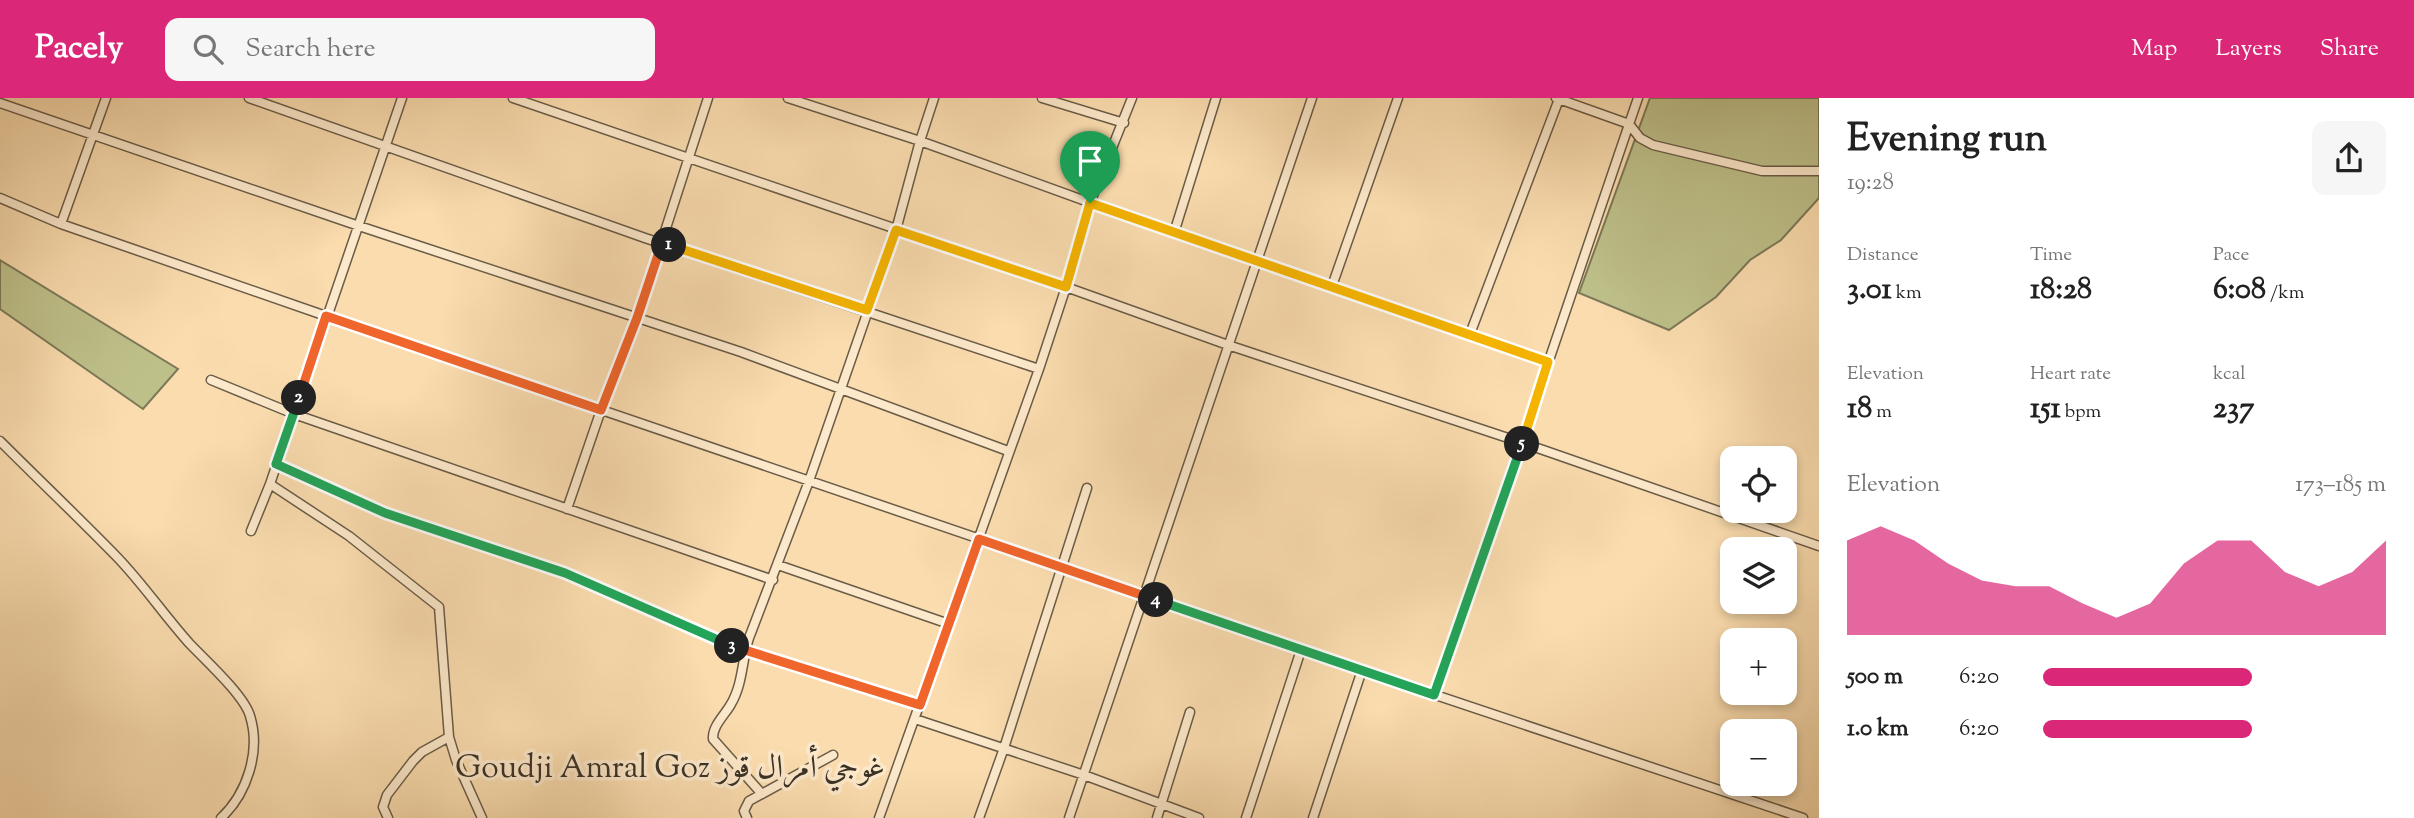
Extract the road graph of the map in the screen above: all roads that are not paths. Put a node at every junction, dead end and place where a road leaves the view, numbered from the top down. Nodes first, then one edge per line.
1 (106, 98) edge
2 (249, 98) edge
3 (402, 98) edge
4 (513, 98) edge
5 (708, 98) edge
6 (788, 98) edge
7 (934, 98) edge
8 (1042, 98) edge
9 (1132, 98) edge
10 (1216, 98) edge
11 (1312, 98) edge
12 (1398, 98) edge
13 (1638, 98) edge
14 (1557, 99) edge
15 (0, 103) edge
16 (1124, 122) junction
17 (1629, 124) junction
18 (94, 135) junction
19 (920, 141) junction
20 (386, 144) junction
21 (690, 159) junction
22 (1819, 171) edge
23 (0, 198) edge
24 (1090, 203) junction
25 (61, 224) junction
26 (359, 226) junction
27 (896, 230) junction
28 (1174, 233) junction
29 (662, 243) junction
30 (1256, 262) junction
31 (1332, 286) junction
32 (1066, 287) junction
33 (867, 310) junction
34 (326, 316) junction
35 (637, 318) junction
36 (1470, 334) junction
37 (1228, 345) junction
38 (1548, 362) junction
39 (1039, 369) junction
40 (211, 380) dead end
41 (840, 390) junction
42 (601, 410) junction
43 (294, 414) junction
44 (0, 441) edge
45 (1523, 443) junction
46 (1008, 451) junction
47 (276, 464) junction
48 (808, 481) junction
49 (270, 484) junction
50 (1087, 488) dead end
51 (567, 509) junction
52 (251, 531) dead end
53 (979, 539) junction
54 (1819, 546) edge
55 (778, 565) junction
56 (1062, 566) junction
57 (773, 580) junction
58 (1143, 595) junction
59 (949, 624) junction
60 (1301, 650) junction
61 (745, 651) junction
62 (1362, 670) junction
63 (1434, 695) junction
64 (920, 705) junction
65 (1190, 712) dead end
66 (915, 719) junction
67 (449, 737) junction
68 (1004, 748) junction
69 (833, 755) dead end
70 (1084, 775) junction
71 (762, 794) junction
72 (1162, 804) junction
73 (221, 818) edge
74 (388, 818) edge
75 (482, 818) edge
76 (747, 818) edge
77 (879, 818) edge
78 (979, 818) edge
79 (1069, 818) edge
80 (1157, 818) edge
81 (1199, 818) edge
82 (1246, 818) edge
83 (1313, 818) edge
84 (1803, 818) edge

1 - 18 street
2 - 20 street
3 - 20 street
4 - 21 street
5 - 21 street
6 - 19 street
7 - 19 street
8 - 16 street
9 - 16 street
10 - 28 street
11 - 30 street
12 - 31 street
13 - 17 street
14 - 17 street
14 - 36 street
15 - 18 street
16 - 24 street
17 - 22 street
17 - 38 street
18 - 25 street
18 - 26 street
19 - 24 street
19 - 27 street
20 - 26 street
20 - 29 street
21 - 27 street
21 - 29 street
23 - 25 street
24 - 28 street
24 - 32 street
25 - 34 street
26 - 34 street
26 - 35 street
27 - 32 street
27 - 33 street
28 - 30 street
29 - 33 street
29 - 35 street
30 - 31 street
30 - 37 street
31 - 36 street
32 - 37 street
32 - 39 street
33 - 39 street
33 - 41 street
34 - 42 street
34 - 43 street
35 - 41 street
35 - 42 street
36 - 38 street
37 - 45 street
37 - 58 street
38 - 45 street
39 - 46 street
40 - 43 street
41 - 46 street
41 - 48 street
42 - 48 street
42 - 51 street
43 - 47 street
43 - 51 street
44 - 73 street
45 - 54 street
45 - 63 street
46 - 53 street
47 - 49 street
47 - 61 street
48 - 53 street
48 - 55 street
49 - 52 street
49 - 67 street
50 - 56 street
51 - 57 street
53 - 56 street
53 - 59 street
55 - 57 street
55 - 59 street
56 - 58 street
56 - 68 street
57 - 61 street
58 - 60 street
58 - 70 street
59 - 64 street
60 - 62 street
60 - 82 street
61 - 64 street
61 - 71 street
62 - 63 street
62 - 83 street
63 - 84 street
64 - 66 street
65 - 72 street
66 - 68 street
66 - 77 street
67 - 74 street
67 - 75 street
68 - 70 street
68 - 78 street
69 - 71 street
70 - 72 street
70 - 79 street
71 - 76 street
72 - 80 street
72 - 81 street

